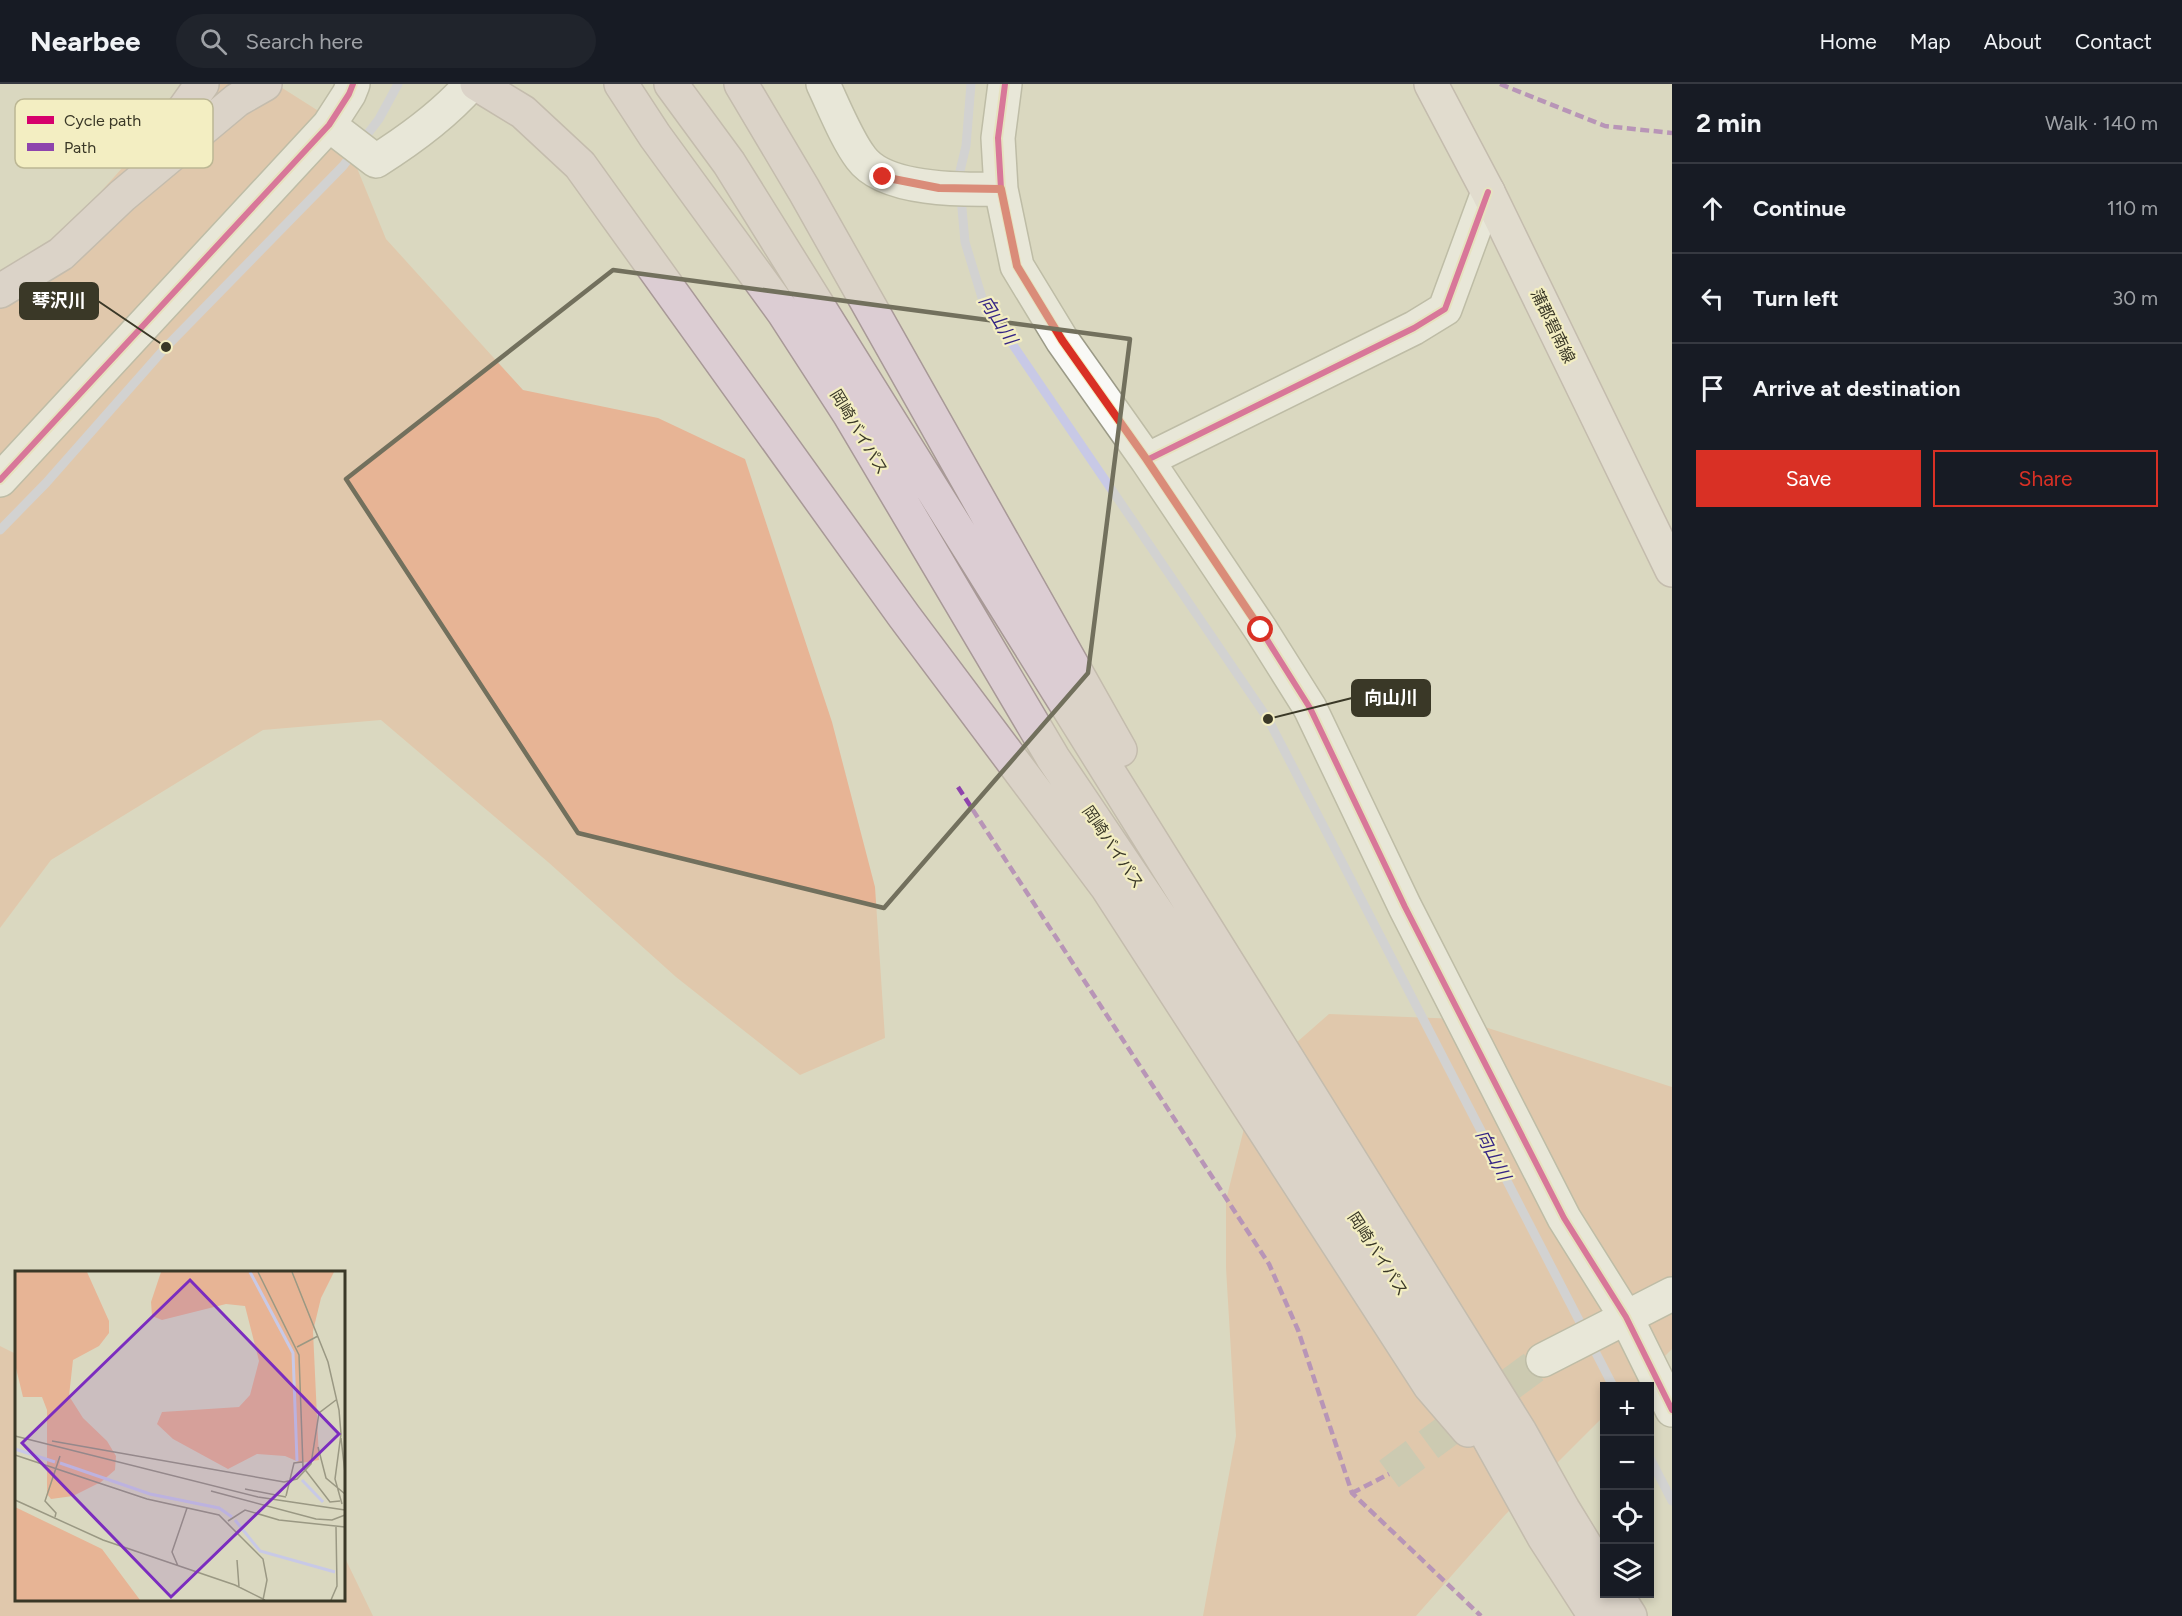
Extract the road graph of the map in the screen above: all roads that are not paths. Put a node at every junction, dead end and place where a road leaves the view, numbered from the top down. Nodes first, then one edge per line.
1 (202, 84) edge
2 (265, 84) edge
3 (353, 84) edge
4 (471, 84) edge
5 (477, 84) edge
6 (621, 84) edge
7 (671, 84) edge
8 (741, 84) edge
9 (823, 84) edge
10 (1005, 84) edge
11 (1431, 84) edge
12 (191, 99) edge
13 (213, 120) edge
14 (332, 128) junction
15 (142, 168) edge
16 (156, 168) edge
17 (995, 189) junction
18 (1488, 192) junction
19 (122, 196) junction
20 (0, 291) edge
21 (1147, 460) junction
22 (0, 480) edge
23 (1672, 570) edge
24 (1672, 1294) edge
25 (1621, 1319) junction
26 (1555, 1354) tunnel mouth
27 (1672, 1410) edge
28 (1520, 1432) junction
29 (1509, 1476) junction
30 (1600, 1568) edge
31 (1619, 1598) edge
32 (1595, 1616) edge
33 (1630, 1616) edge

1 - 12 highway
2 - 13 highway
3 - 14 street
4 - 14 street
5 - 29 highway
6 - 29 highway, 岡崎バイパス
7 - 28 highway, 岡崎バイパス
8 - 28 highway
9 - 17 street
10 - 17 street
11 - 18 main road, 蒲郡碧南線
14 - 22 street
15 - 19 highway
16 - 19 highway
17 - 21 street
18 - 21 street
18 - 23 main road, 蒲郡碧南線
19 - 20 highway
21 - 25 street
24 - 25 street
25 - 26 street
25 - 27 street
28 - 30 highway, 岡崎バイパス
29 - 32 highway, 岡崎バイパス
31 - 33 highway

